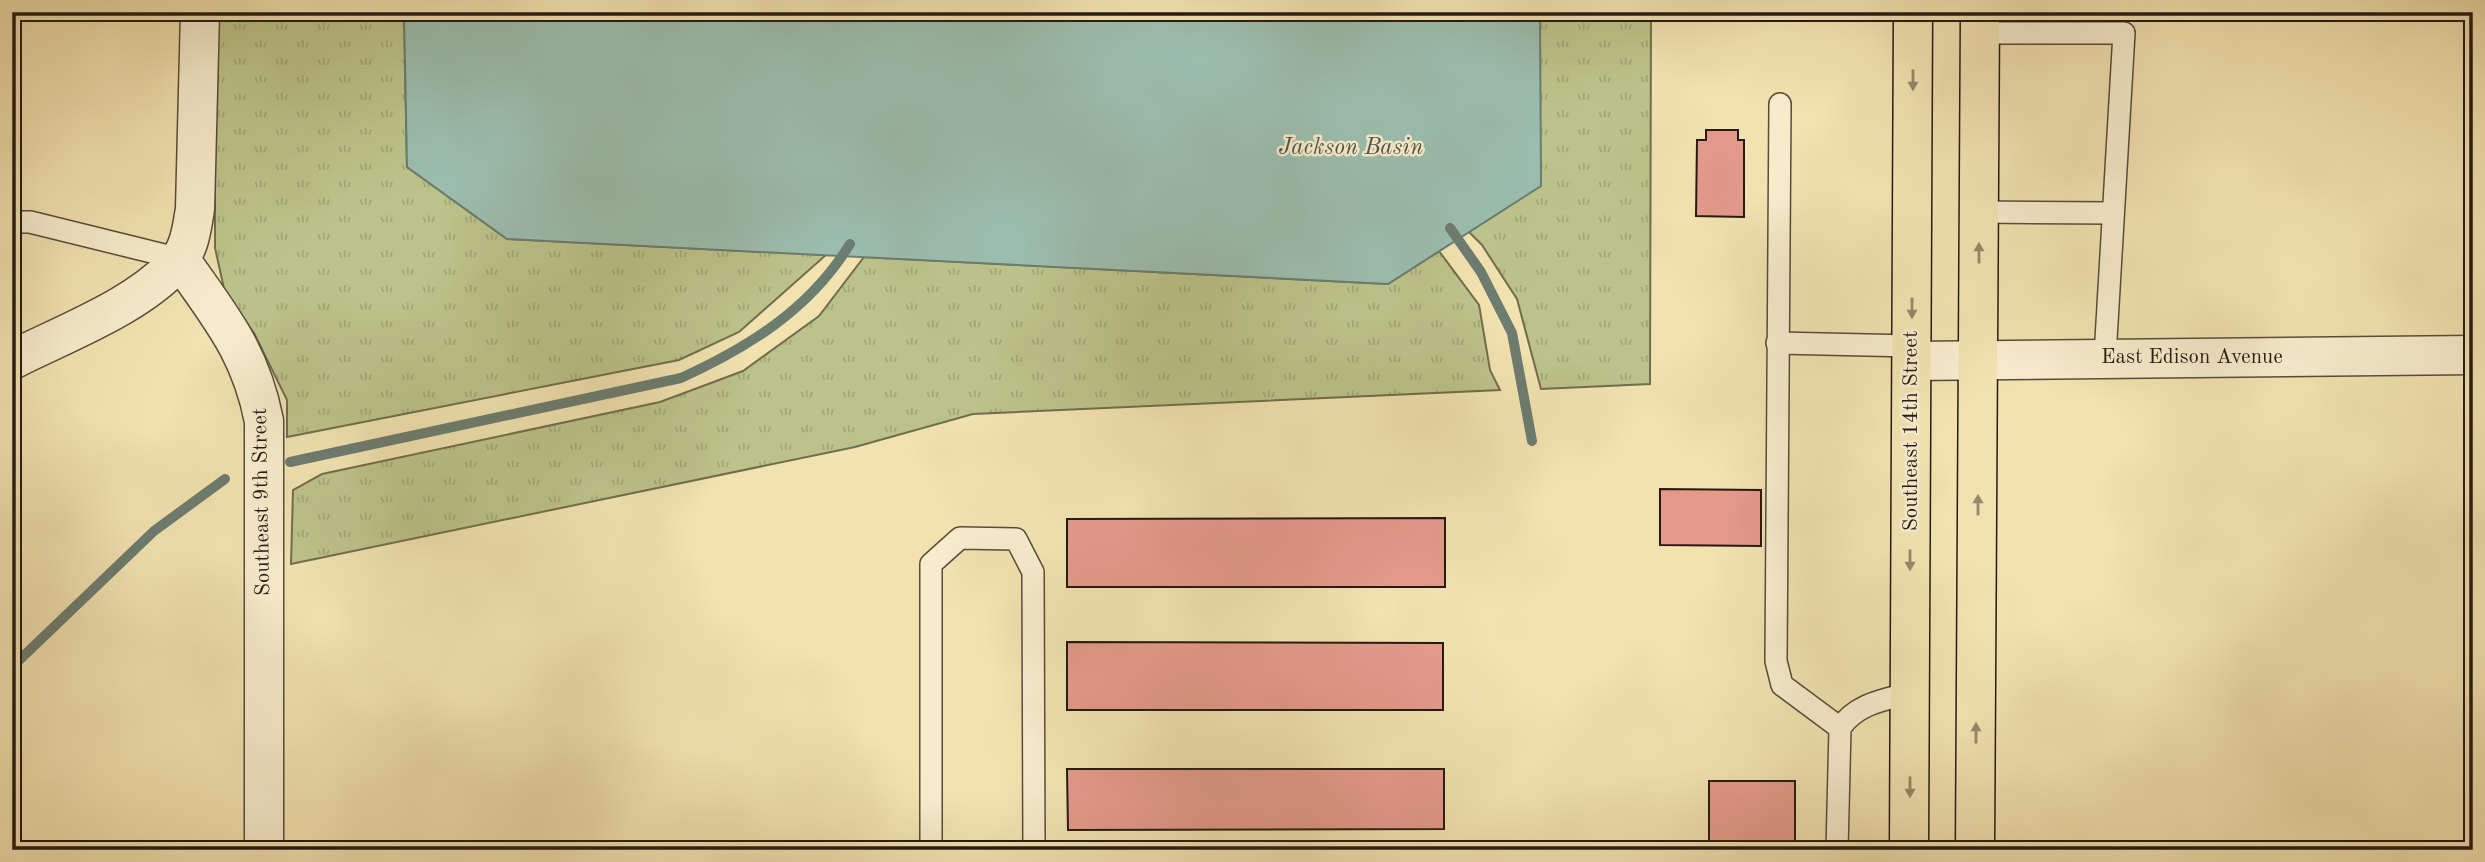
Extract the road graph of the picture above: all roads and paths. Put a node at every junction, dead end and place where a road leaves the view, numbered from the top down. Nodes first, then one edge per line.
1 (200, 12) edge
2 (1913, 12) edge
3 (1980, 23) edge
4 (1780, 104) dead end
5 (1979, 212) junction
6 (2113, 212) junction
7 (12, 222) edge
8 (180, 259) junction
9 (1777, 342) junction
10 (1912, 354) junction
11 (2473, 355) edge
12 (2105, 357) junction
13 (1979, 358) junction
14 (12, 360) edge
15 (1910, 693) junction
16 (1840, 728) junction
17 (264, 850) edge
18 (931, 850) edge
19 (1034, 850) edge
20 (1837, 850) edge
21 (1909, 850) edge
22 (1975, 850) edge

1 - 8 street
2 -> 10 main road, Southeast 14th Street
3 - 5 main road
3 - 6 lane
4 - 9 lane
5 - 6 lane
13 -> 5 main road
6 - 12 lane
7 - 8 lane
8 - 14 street
8 - 17 street, Southeast 9th Street
9 - 10 lane
9 - 16 lane
10 - 13 street, East Edison Avenue
10 -> 15 main road, Southeast 14th Street
11 - 12 street, East Edison Avenue
12 - 13 street, East Edison Avenue
22 -> 13 main road
15 - 16 lane
15 -> 21 main road, Southeast 14th Street
16 - 20 lane
18 - 19 lane

